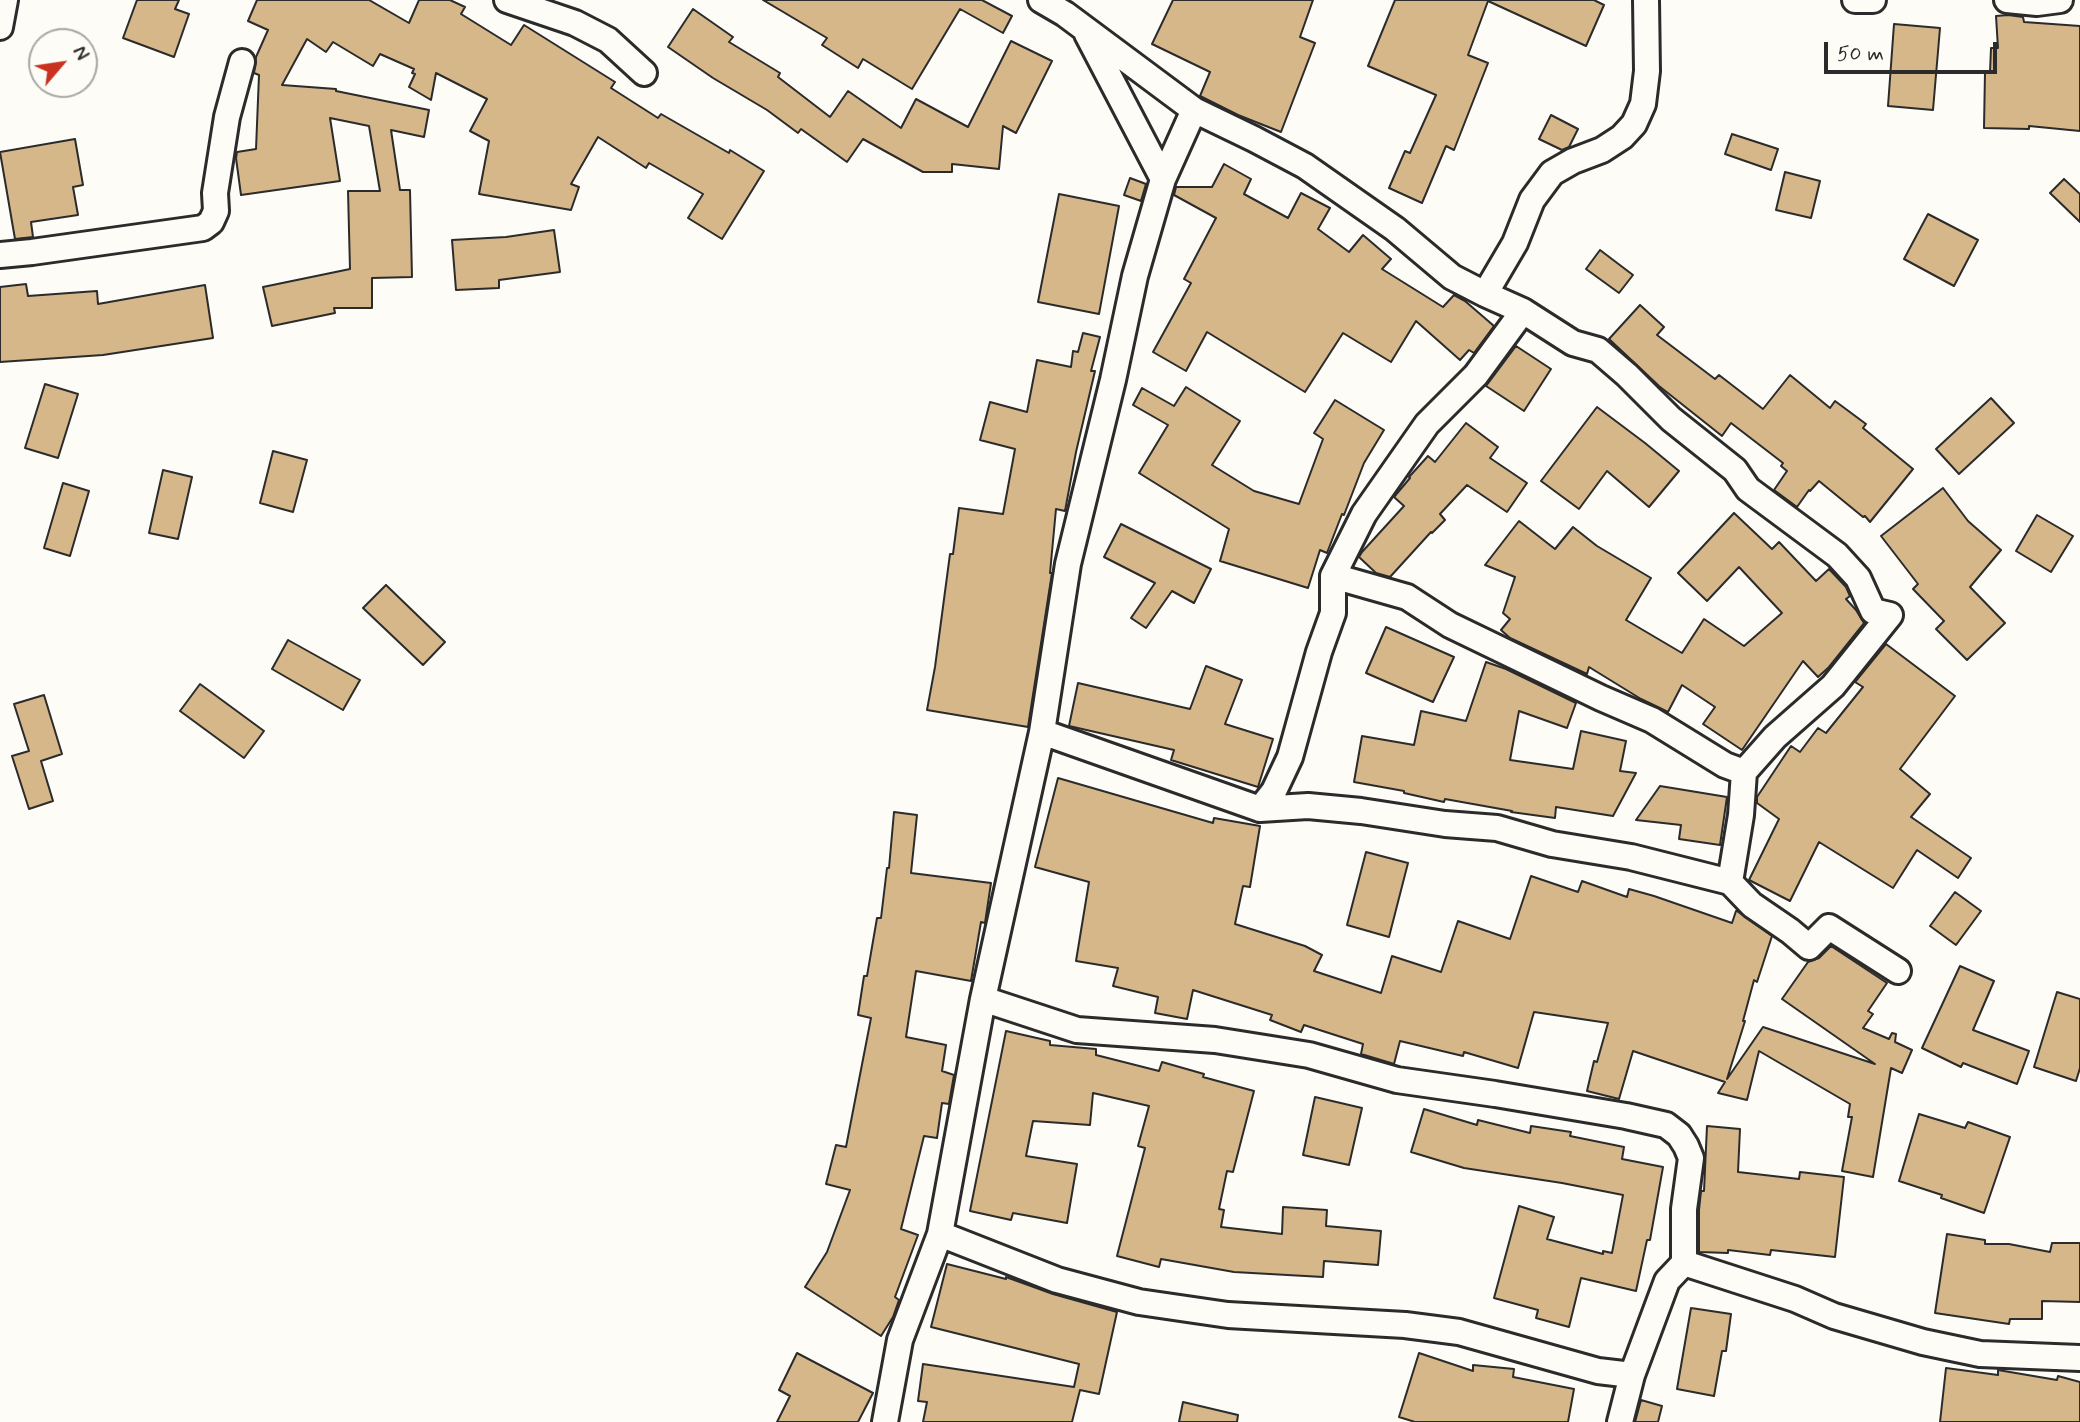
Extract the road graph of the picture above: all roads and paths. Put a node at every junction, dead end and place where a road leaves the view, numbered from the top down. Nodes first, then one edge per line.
1 (5, 0) edge
2 (507, 0) edge
3 (1041, 0) edge
4 (1855, 0) edge
5 (1874, 0) edge
6 (2007, 0) edge
7 (2060, 0) edge
8 (1652, 3) edge
9 (1073, 14) edge
10 (0, 27) edge
11 (242, 62) dead end
12 (644, 73) dead end
13 (1194, 110) junction
14 (1163, 179) junction
15 (0, 255) edge
16 (1485, 295) junction
17 (1523, 311) junction
18 (1333, 576) junction
19 (1042, 732) junction
20 (1744, 772) junction
21 (1260, 809) junction
22 (1730, 882) junction
23 (1898, 971) dead end
24 (983, 999) junction
25 (940, 1234) junction
26 (1684, 1263) junction
27 (2080, 1359) edge
28 (1632, 1375) junction
29 (885, 1422) edge
30 (1620, 1422) edge

1 - 10 street
2 - 12 street
3 - 9 street
4 - 5 street
6 - 7 street
8 - 16 street
9 - 13 street
9 - 14 street
11 - 15 street
13 - 14 street
13 - 16 street
14 - 19 street
16 - 17 street
17 - 18 street
17 - 20 street
18 - 20 street
18 - 21 street
19 - 21 street
19 - 24 street
20 - 22 street
21 - 22 street
22 - 23 street
24 - 25 street
24 - 26 street
25 - 28 street
25 - 29 street
26 - 27 street
26 - 28 street
28 - 30 street

